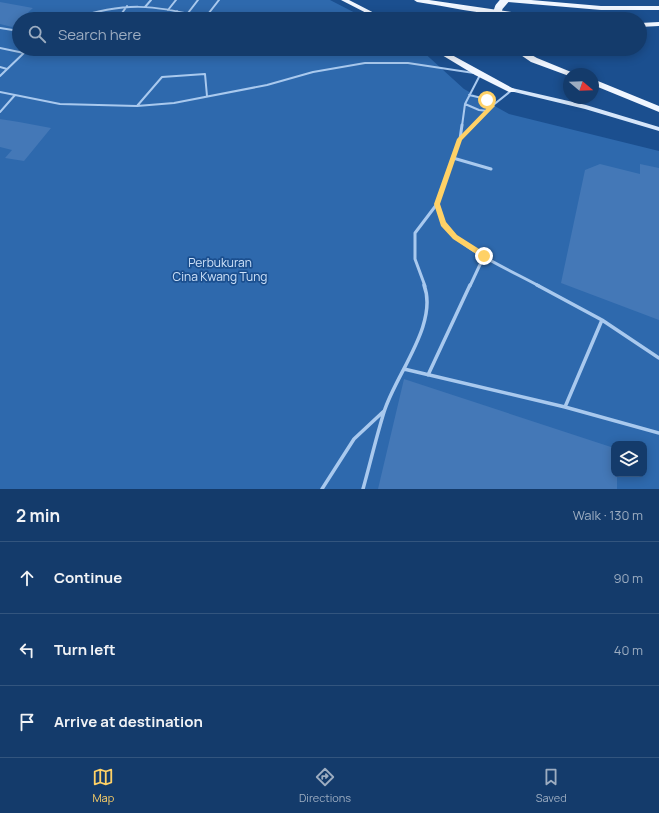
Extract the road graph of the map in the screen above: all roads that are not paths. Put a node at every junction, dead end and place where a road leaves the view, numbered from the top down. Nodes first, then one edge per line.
1 (151, 0) edge
2 (176, 0) edge
3 (198, 0) edge
4 (218, 0) edge
5 (344, 0) edge
6 (417, 0) edge
7 (507, 0) edge
8 (127, 6) junction
9 (145, 7) junction
10 (659, 8) edge
11 (168, 10) junction
12 (177, 11) joint
13 (96, 12) edge
14 (123, 12) edge
15 (181, 12) edge
16 (189, 12) edge
17 (209, 12) edge
18 (369, 12) edge
19 (491, 12) edge
20 (497, 12) edge
21 (659, 24) edge
22 (647, 25) edge
23 (0, 28) edge
24 (12, 30) edge
25 (0, 48) edge
26 (12, 50) edge
27 (21, 56) edge
28 (448, 56) edge
29 (527, 56) edge
30 (0, 68) edge
31 (7, 69) junction
32 (563, 71) edge
33 (479, 74) junction
34 (0, 76) edge
35 (599, 84) edge
36 (512, 90) junction
37 (0, 92) edge
38 (469, 94) junction
39 (15, 95) junction
40 (207, 96) junction
41 (465, 104) junction
42 (137, 106) junction
43 (492, 106) junction
44 (659, 109) edge
45 (488, 111) junction
46 (0, 112) edge
47 (659, 130) edge
48 (460, 139) junction
49 (453, 158) junction
50 (491, 169) dead end
51 (437, 204) junction
52 (484, 256) junction
53 (602, 320) junction
54 (659, 358) edge
55 (404, 369) junction
56 (428, 375) junction
57 (565, 407) junction
58 (384, 411) junction
59 (659, 433) edge
60 (322, 489) edge
61 (363, 489) edge

1 - 9 lane
2 - 11 lane
3 - 16 lane
4 - 17 lane
5 - 18 main road
6 - 19 main road
7 - 10 main road
7 - 20 main road, bridge
8 - 9 lane
8 - 13 lane
8 - 14 lane
9 - 11 lane
11 - 12 lane
12 - 15 lane
21 - 22 main road
23 - 24 lane
25 - 26 lane
27 - 31 lane
28 - 33 main road
29 - 32 main road
30 - 31 lane
31 - 34 lane
33 - 36 main road
33 - 38 lane
33 - 40 lane
35 - 44 main road
36 - 43 lane
36 - 47 main road
37 - 39 lane
38 - 41 lane
38 - 43 lane
39 - 42 lane
39 - 46 lane
40 - 42 lane
40 - 42 lane
41 - 45 lane
41 - 48 lane
43 - 45 lane
45 - 48 lane
48 - 49 lane
49 - 50 lane
49 - 51 lane
51 - 52 lane
51 - 55 lane
52 - 53 lane
52 - 56 lane
53 - 54 lane
53 - 57 lane
55 - 56 lane
55 - 58 lane
56 - 57 lane
57 - 59 lane
58 - 60 lane
58 - 61 lane

